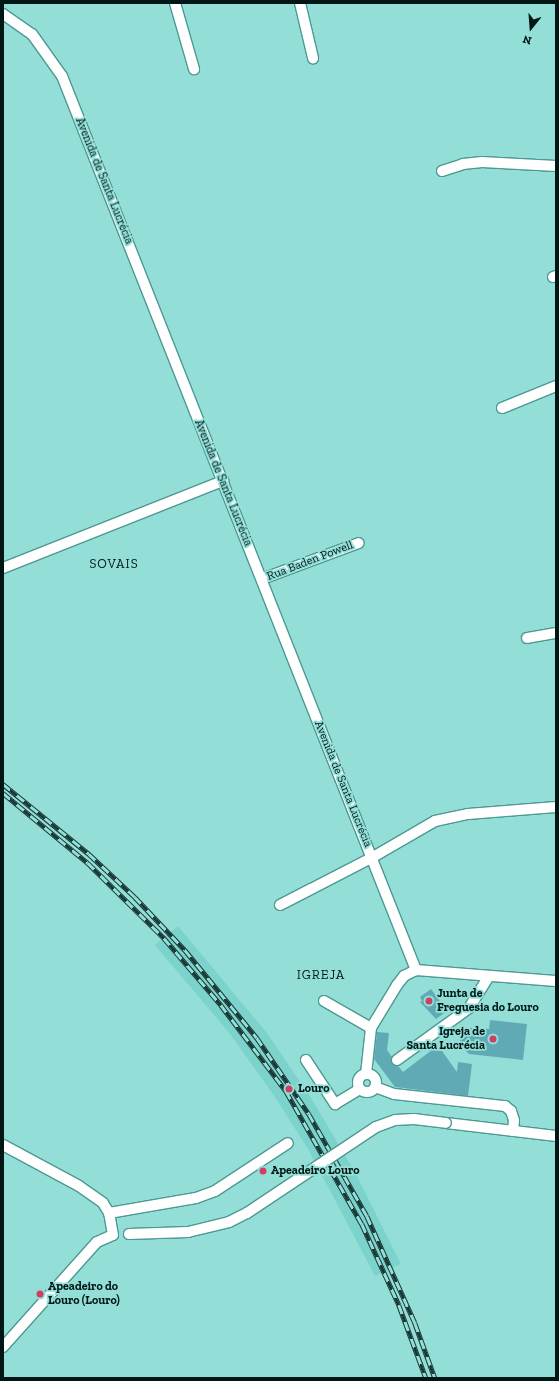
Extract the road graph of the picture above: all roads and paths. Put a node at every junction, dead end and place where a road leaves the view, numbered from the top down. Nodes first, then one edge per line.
1 (176, 3) edge
2 (300, 3) edge
3 (3, 14) edge
4 (313, 58) dead end
5 (194, 69) dead end
6 (556, 166) edge
7 (442, 171) dead end
8 (556, 386) edge
9 (502, 408) dead end
10 (223, 481) junction
11 (359, 542) dead end
12 (3, 568) edge
13 (262, 579) junction
14 (556, 633) edge
15 (527, 638) dead end
16 (556, 807) edge
17 (373, 857) junction
18 (280, 905) dead end
19 (416, 970) junction
20 (489, 976) junction
21 (556, 981) edge
22 (324, 1001) dead end
23 (371, 1028) junction
24 (306, 1060) dead end
25 (397, 1060) dead end
26 (366, 1074) junction
27 (375, 1087) junction
28 (360, 1089) junction
29 (514, 1131) junction
30 (556, 1136) edge
31 (288, 1143) dead end
32 (3, 1145) edge
33 (109, 1213) junction
34 (113, 1235) junction
35 (3, 1348) edge

1 - 5 street
2 - 4 street
3 - 10 street, Avenida de Santa Lucrécia
6 - 7 street
8 - 9 street
10 - 12 street
10 - 13 street, Avenida de Santa Lucrécia
11 - 13 street, Rua Baden Powell
13 - 17 street, Avenida de Santa Lucrécia
14 - 15 street
16 - 17 street
17 - 18 street
17 - 19 street, Avenida de Santa Lucrécia
19 - 20 street
19 - 23 street
20 - 21 street
20 - 25 street
22 - 23 street
23 - 26 street
24 - 28 street
26 - 27 street
26 - 28 street
27 - 28 street
27 - 29 street
29 - 30 street
29 - 34 street, bridge
31 - 33 street
32 - 33 street
33 - 34 street
34 - 35 street

